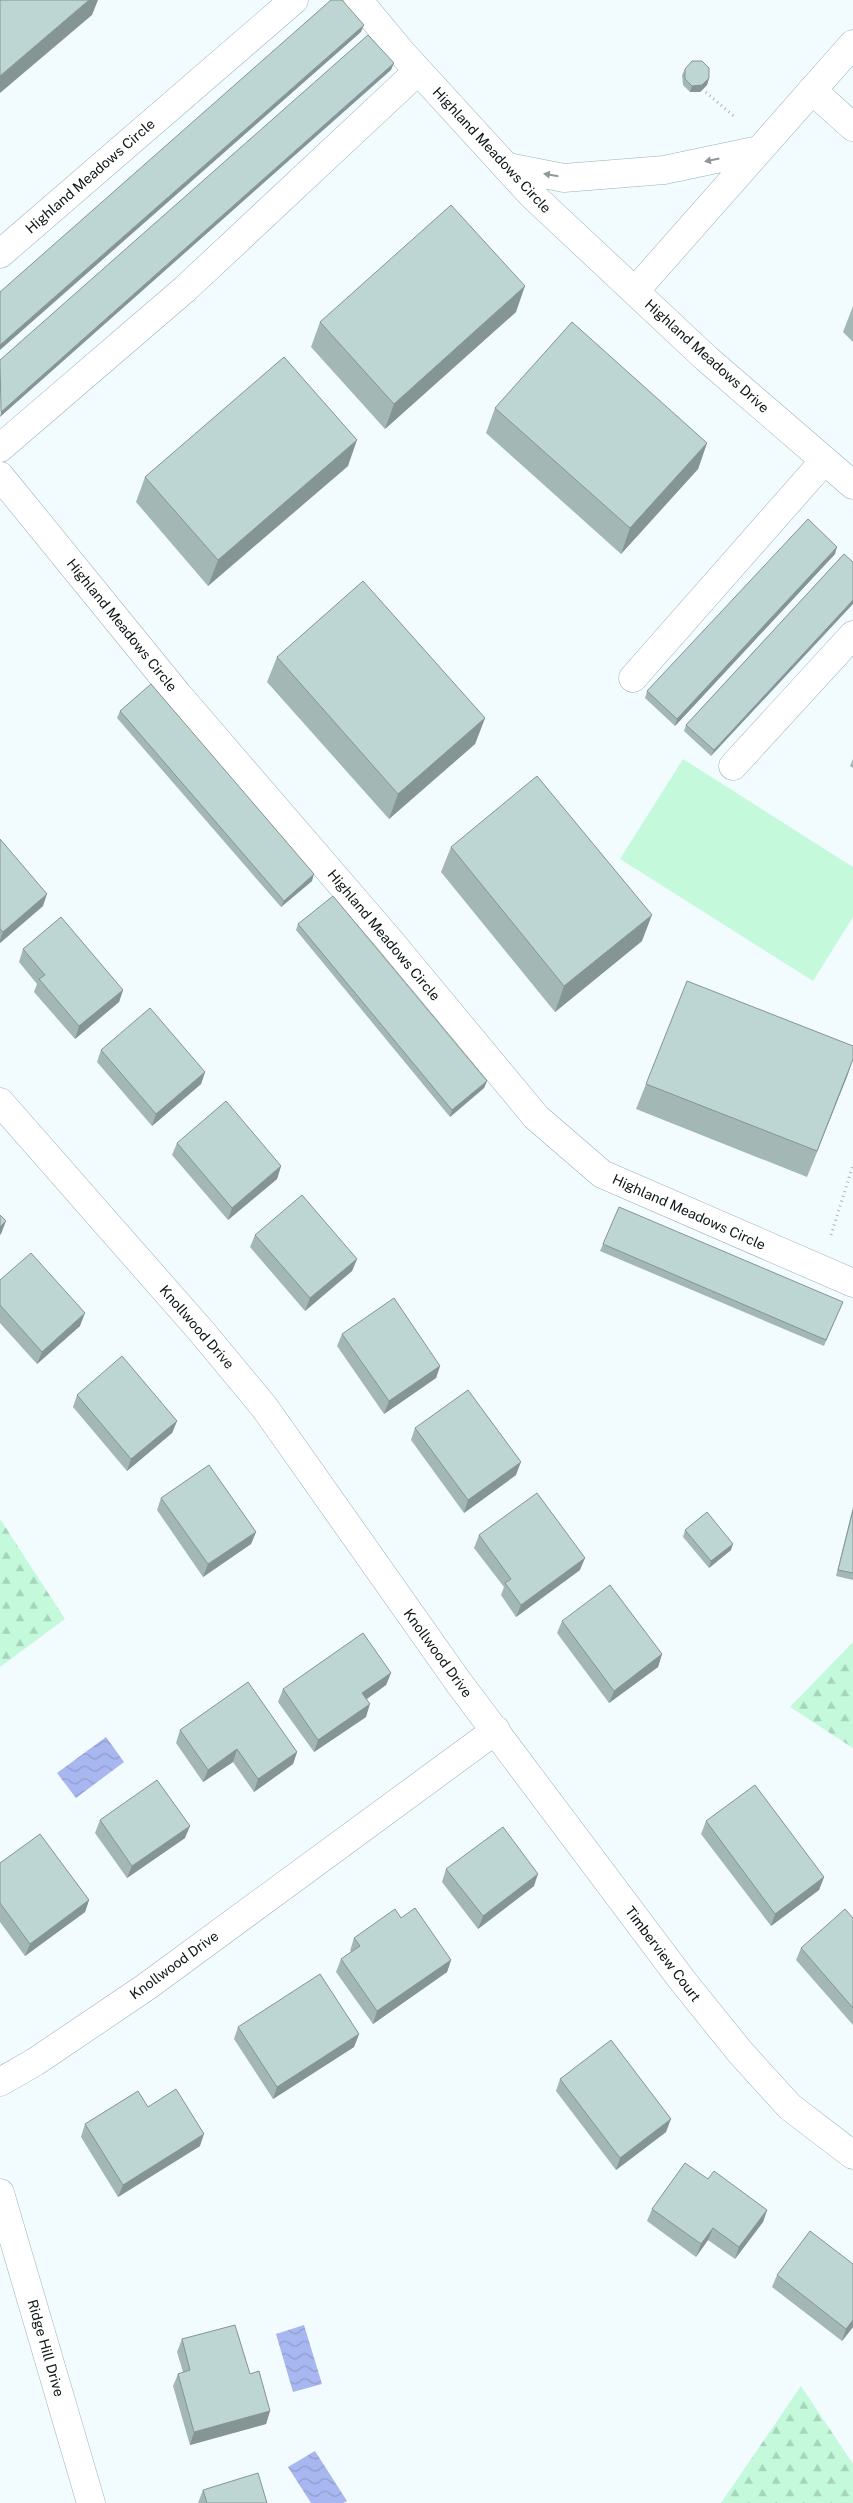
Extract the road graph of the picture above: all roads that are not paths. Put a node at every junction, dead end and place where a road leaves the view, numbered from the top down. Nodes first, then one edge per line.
1 (294, 0) edge
2 (358, 0) edge
3 (853, 44) edge
4 (418, 71) junction
5 (812, 90) junction
6 (853, 127) edge
7 (762, 146) junction
8 (508, 167) junction
9 (0, 254) edge
10 (635, 291) junction
11 (0, 448) edge
12 (824, 460) junction
13 (0, 476) edge
14 (853, 485) edge
15 (853, 636) edge
16 (633, 678) dead end
17 (733, 766) dead end
18 (0, 1102) edge
19 (853, 1283) edge
20 (496, 1730) junction
21 (0, 2082) edge
22 (853, 2155) edge
23 (0, 2193) edge
24 (91, 2503) edge

1 - 9 street, Highland Meadows Circle
2 - 4 street, Highland Meadows Circle
3 - 5 street, Highland Meadows Drive
4 - 8 street, Highland Meadows Circle
4 - 11 street
5 - 6 street
5 - 7 street, Highland Meadows Drive
7 -> 8 street
7 - 10 street, Highland Meadows Drive
8 - 10 street, Highland Meadows Circle
10 - 12 street, Highland Meadows Drive
12 - 14 street, Highland Meadows Drive
12 - 16 street
13 - 19 street, Highland Meadows Circle
15 - 17 street
18 - 20 street, Knollwood Drive
20 - 21 street, Knollwood Drive
20 - 22 street, Timberview Court
23 - 24 street, Ridge Hill Drive

